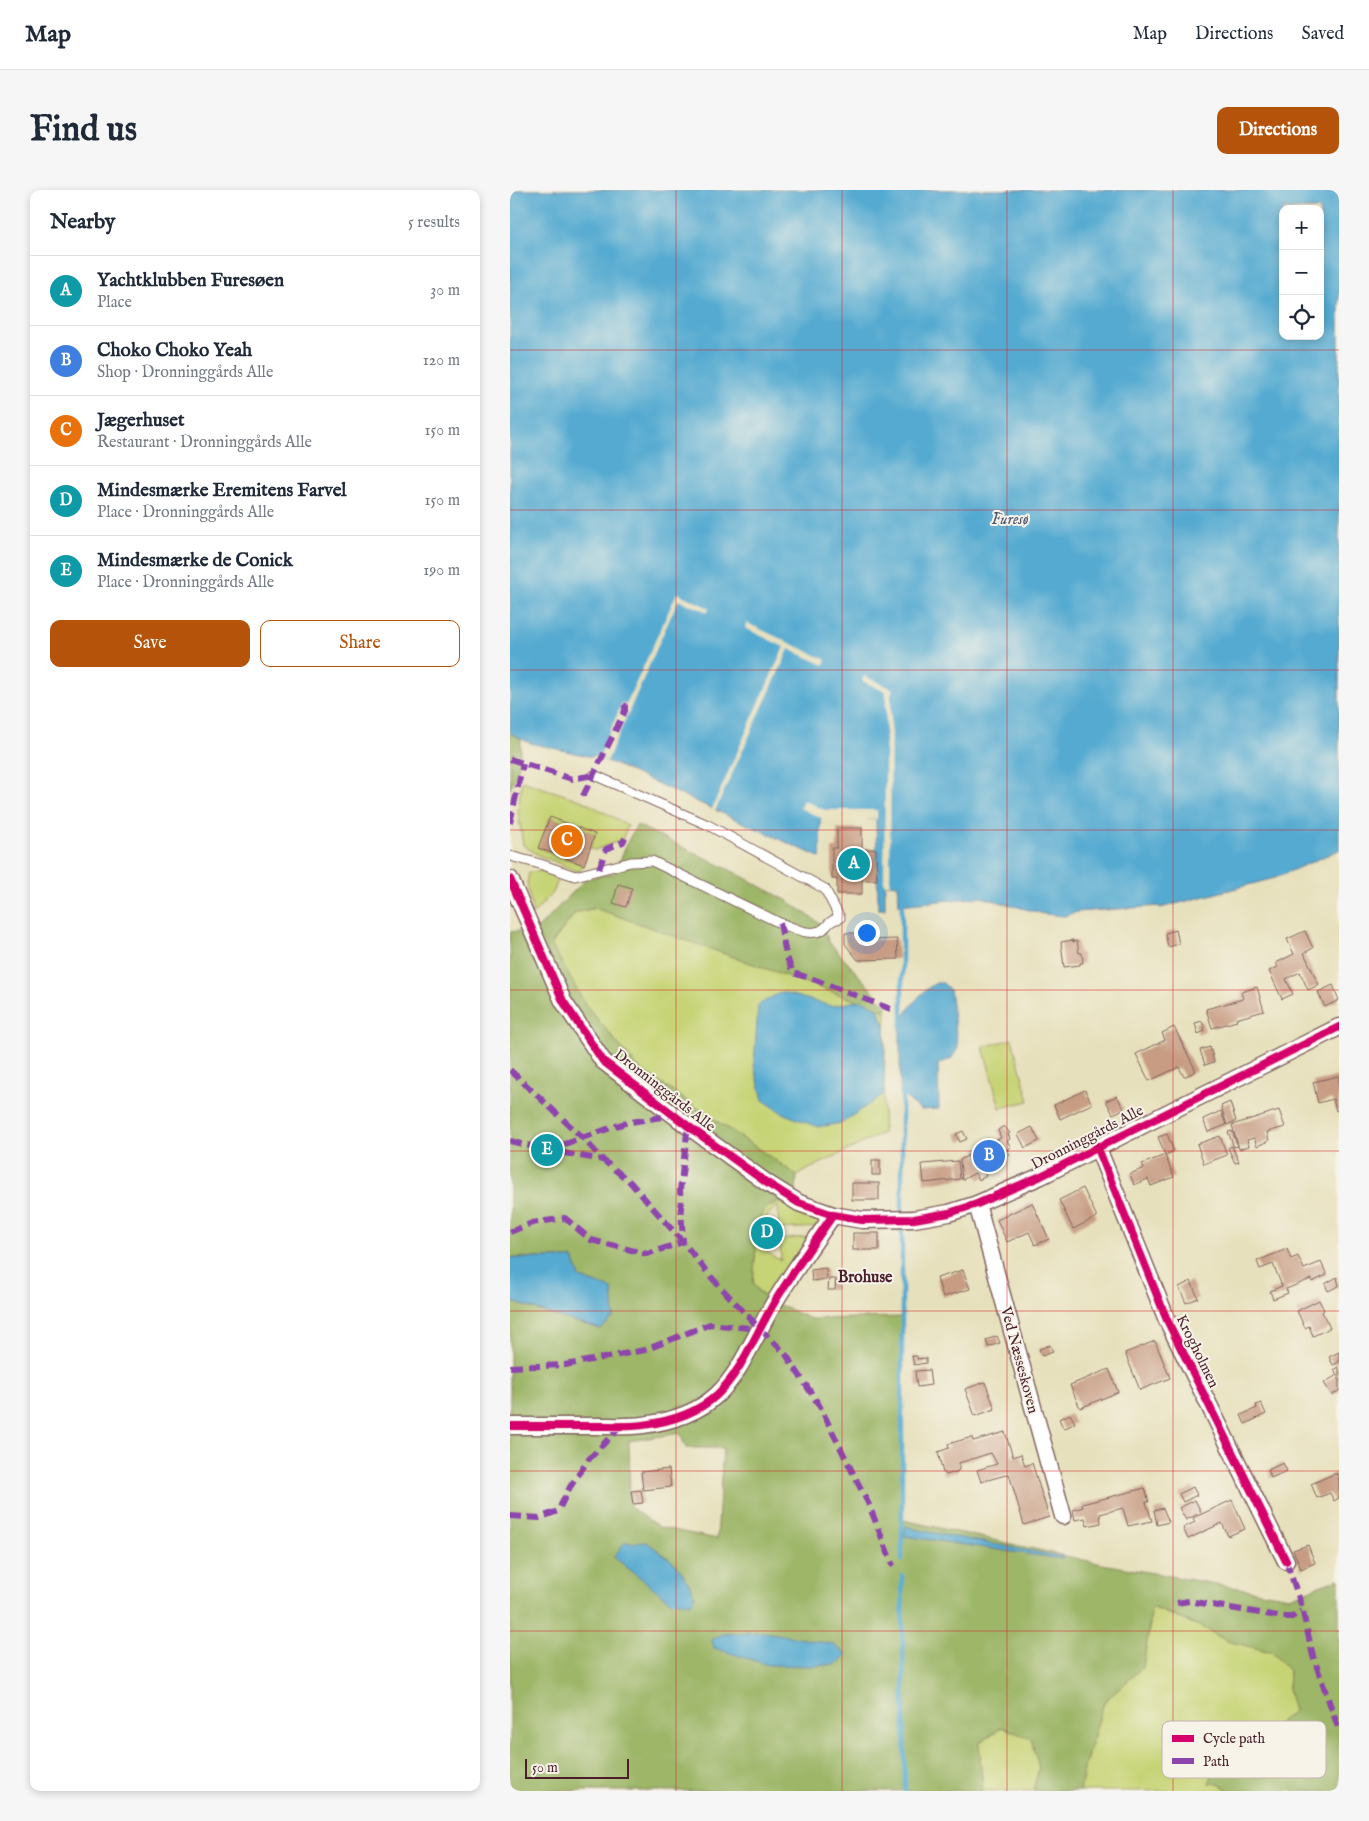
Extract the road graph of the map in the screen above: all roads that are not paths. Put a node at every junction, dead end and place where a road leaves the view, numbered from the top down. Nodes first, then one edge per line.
1 (594, 775) dead end
2 (510, 856) edge
3 (510, 879) edge
4 (1339, 1027) edge
5 (1097, 1146) junction
6 (977, 1204) junction
7 (834, 1215) junction
8 (510, 1426) edge
9 (1063, 1516) dead end
10 (1286, 1561) dead end

1 - 2 lane
3 - 7 street, Dronninggårds Alle
4 - 5 street, Dronninggårds Alle
5 - 6 street, Dronninggårds Alle
5 - 10 street, Krogholmen
6 - 7 street, Dronninggårds Alle
6 - 9 street, Ved Næsseskoven
7 - 8 street

